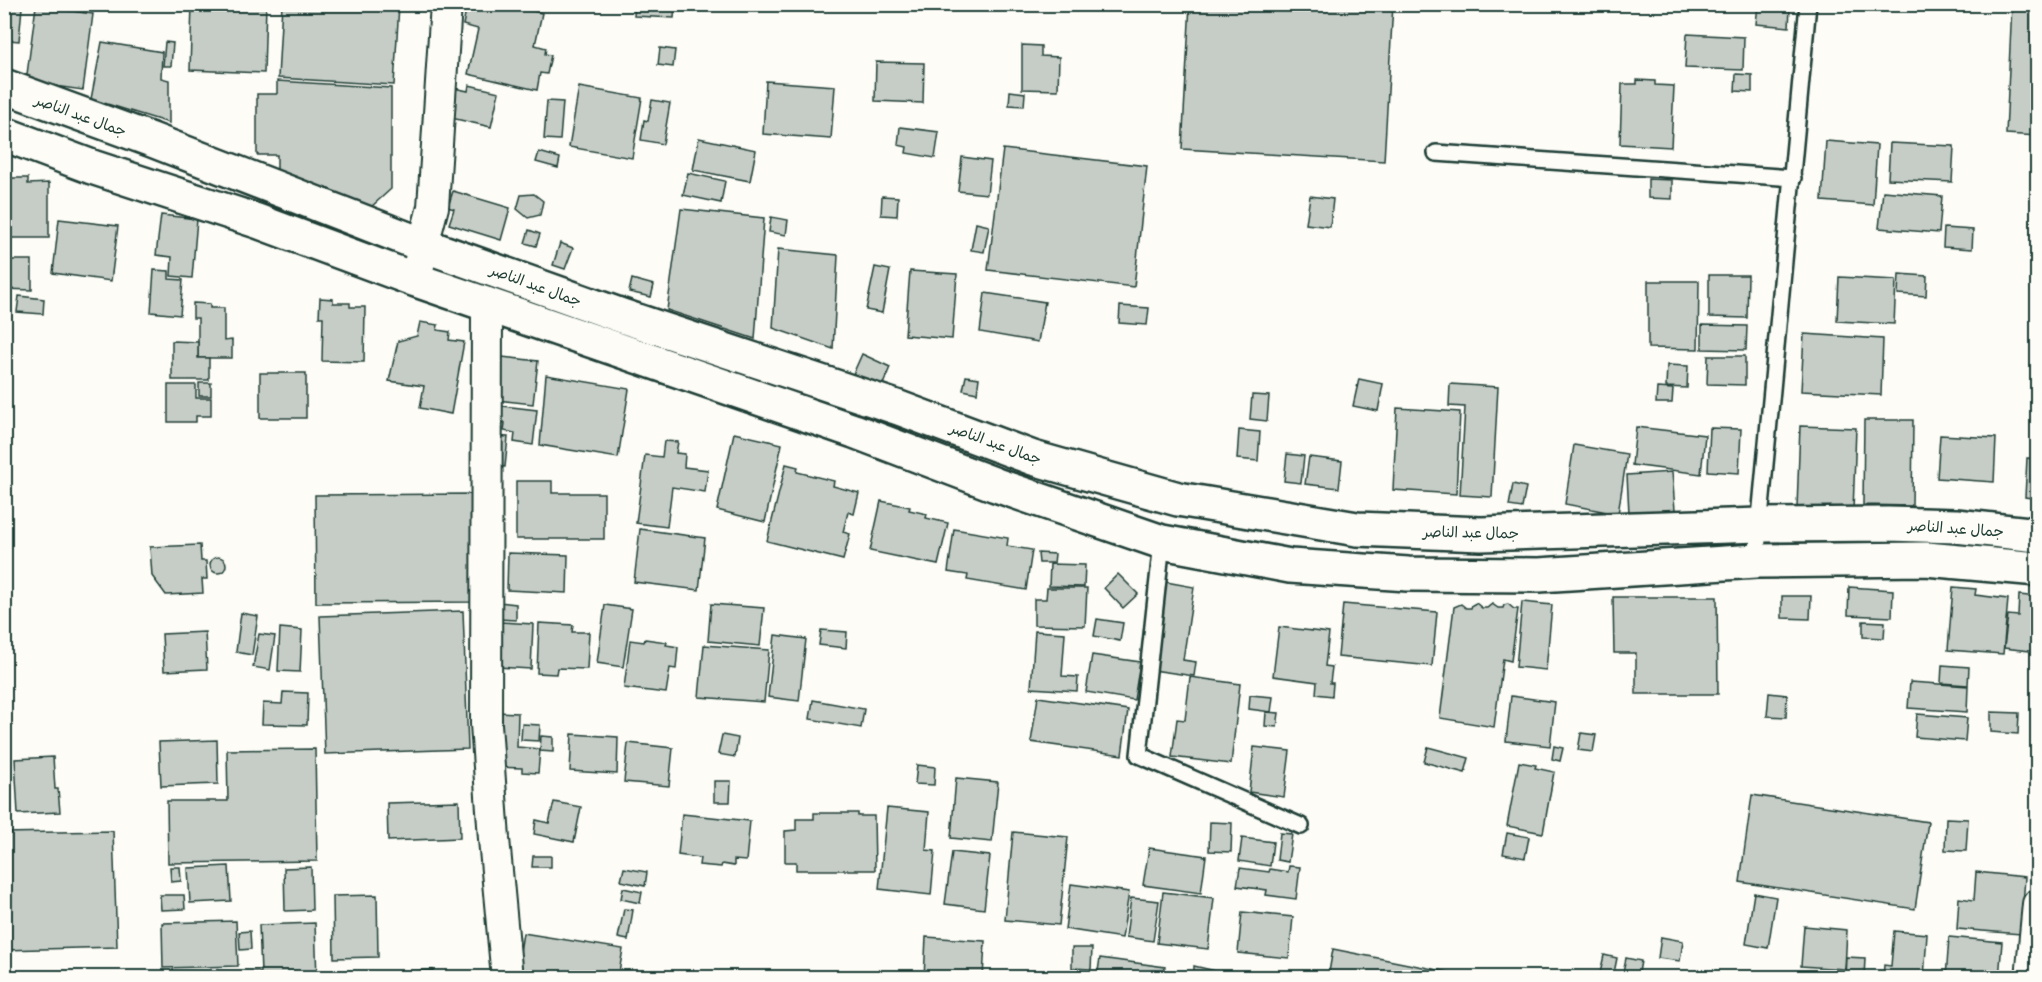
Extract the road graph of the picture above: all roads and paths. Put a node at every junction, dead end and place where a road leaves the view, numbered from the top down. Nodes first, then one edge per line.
1 (446, 4) edge
2 (1808, 4) edge
3 (4, 86) edge
4 (4, 134) edge
5 (1436, 153) dead end
6 (1793, 178) junction
7 (423, 245) junction
8 (416, 280) junction
9 (487, 303) junction
10 (1760, 525) junction
11 (2037, 534) edge
12 (1162, 542) junction
13 (1756, 561) junction
14 (2037, 569) edge
15 (1301, 826) dead end
16 (2037, 904) edge
17 (507, 978) edge
18 (2031, 978) edge

1 - 7 street
2 - 6 lane
3 - 7 main road, جمال عبد الناصر
4 - 8 main road
5 - 6 lane
6 - 10 lane
7 - 8 street
7 - 10 main road, جمال عبد الناصر
8 - 9 main road
9 - 12 main road
9 - 17 street
10 - 11 main road, جمال عبد الناصر
10 - 13 lane
12 - 13 main road
12 - 15 lane
13 - 14 main road
16 - 18 street

